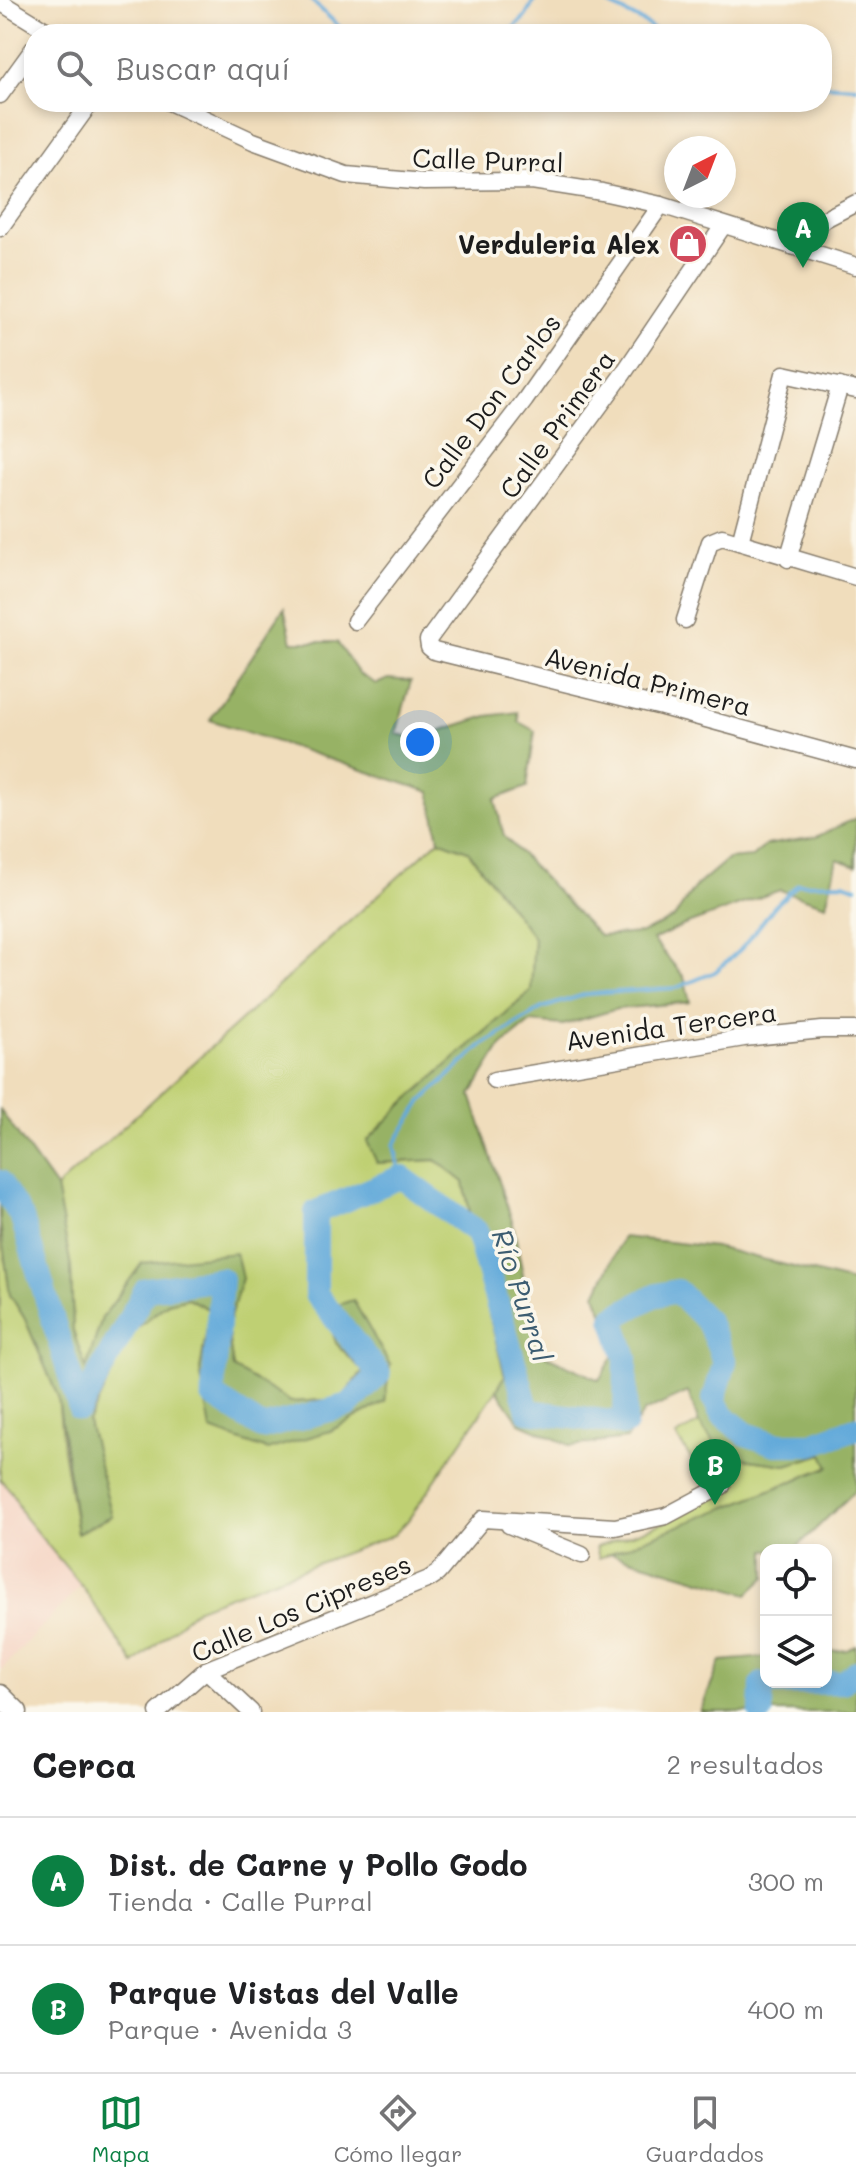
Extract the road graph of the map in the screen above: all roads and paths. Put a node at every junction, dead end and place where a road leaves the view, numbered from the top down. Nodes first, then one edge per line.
1 (0, 2) edge
2 (33, 24) edge
3 (24, 62) edge
4 (0, 95) edge
5 (84, 112) edge
6 (191, 112) edge
7 (856, 203) edge
8 (661, 205) junction
9 (723, 226) junction
10 (0, 228) edge
11 (792, 246) junction
12 (856, 266) edge
13 (848, 388) edge
14 (740, 542) junction
15 (788, 559) junction
16 (856, 577) edge
17 (685, 620) dead end
18 (355, 621) dead end
19 (429, 647) joint
20 (856, 760) edge
21 (856, 1030) edge
22 (494, 1080) dead end
23 (722, 1486) dead end
24 (496, 1520) junction
25 (582, 1555) dead end
26 (206, 1670) junction
27 (0, 1695) edge
28 (17, 1712) edge
29 (158, 1712) edge
30 (251, 1712) edge

1 - 2 street
3 - 4 street
5 - 10 street
6 - 8 street, Calle Purral
7 - 11 street
8 - 9 street, Calle Purral
8 - 18 street, Calle Don Carlos
9 - 11 street, Calle Purral
9 - 19 street, Calle Primera
11 - 12 street, Calle Purral
13 - 14 street
13 - 15 street
14 - 15 street
14 - 17 street
15 - 16 street
19 - 20 street, Avenida Primera
21 - 22 street, Avenida Tercera
23 - 24 street
24 - 25 street
24 - 26 street, Calle Los Cipreses
26 - 29 street, Calle Los Cipreses
26 - 30 street
27 - 28 main road

